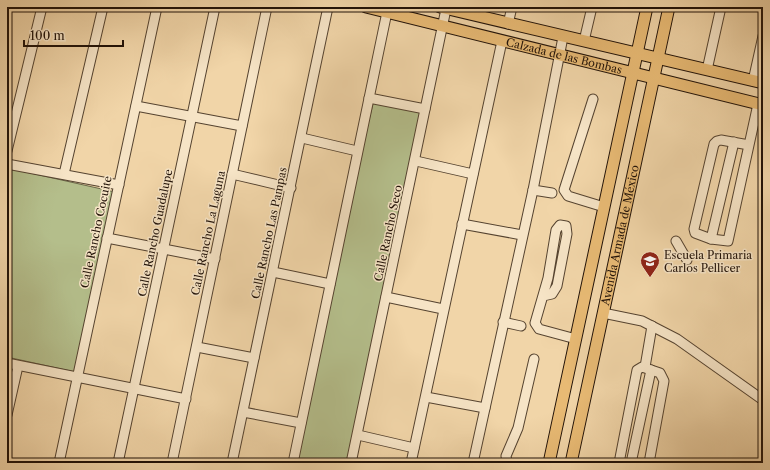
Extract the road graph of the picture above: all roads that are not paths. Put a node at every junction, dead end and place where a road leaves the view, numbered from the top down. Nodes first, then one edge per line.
1 (42, 7) edge
2 (102, 7) edge
3 (157, 7) edge
4 (215, 7) edge
5 (267, 7) edge
6 (328, 7) edge
7 (366, 7) edge
8 (512, 7) edge
9 (592, 7) edge
10 (647, 7) edge
11 (669, 7) edge
12 (721, 7) edge
13 (443, 8) edge
14 (387, 12) junction
15 (508, 24) junction
16 (443, 26) junction
17 (763, 36) edge
18 (563, 37) junction
19 (502, 41) junction
20 (584, 41) junction
21 (637, 54) junction
22 (559, 55) junction
23 (658, 59) junction
24 (707, 70) junction
25 (633, 73) junction
26 (654, 78) junction
27 (758, 82) edge
28 (369, 98) junction
29 (593, 99) dead end
30 (761, 105) edge
31 (136, 106) junction
32 (425, 109) junction
33 (192, 115) junction
34 (242, 126) junction
35 (302, 138) junction
36 (734, 142) junction
37 (749, 145) junction
38 (7, 150) edge
39 (357, 151) junction
40 (416, 161) junction
41 (7, 164) edge
42 (64, 174) junction
43 (232, 174) junction
44 (473, 174) junction
45 (119, 185) junction
46 (291, 188) junction
47 (533, 190) junction
48 (552, 193) dead end
49 (604, 207) junction
50 (462, 224) junction
51 (522, 235) junction
52 (107, 238) junction
53 (712, 239) junction
54 (676, 241) dead end
55 (164, 249) junction
56 (215, 259) junction
57 (687, 260) dead end
58 (273, 272) junction
59 (330, 284) junction
60 (543, 296) junction
61 (386, 297) junction
62 (443, 309) junction
63 (603, 312) junction
64 (503, 322) junction
65 (521, 326) dead end
66 (652, 326) junction
67 (576, 339) junction
68 (197, 347) junction
69 (254, 358) junction
70 (534, 359) dead end
71 (7, 363) edge
72 (18, 366) junction
73 (644, 369) junction
74 (78, 376) junction
75 (134, 388) junction
76 (426, 397) junction
77 (186, 399) junction
78 (763, 400) edge
79 (485, 408) junction
80 (243, 412) junction
81 (7, 416) edge
82 (301, 423) junction
83 (358, 435) junction
84 (414, 448) junction
85 (506, 460) edge
86 (59, 463) edge
87 (118, 463) edge
88 (172, 463) edge
89 (232, 463) edge
90 (293, 463) edge
91 (351, 463) edge
92 (411, 463) edge
93 (473, 463) edge
94 (549, 463) edge
95 (571, 463) edge
96 (619, 463) edge
97 (631, 463) edge
98 (649, 463) edge

1 - 38 street
2 - 42 street
3 - 31 street, Calle Rancho Cocuite
4 - 33 street, Calle Rancho Guadalupe
5 - 34 street, Calle Rancho La Laguna
6 - 35 street, Calle Rancho Las Pampas
7 - 14 main road, Calzada de las Bombas
8 - 15 street
9 - 20 street
10 - 21 main road, Avenida Armada de México
11 - 23 main road, Avenida Armada de México
12 - 24 street
13 - 15 main road, Calzada de las Bombas
13 - 16 street, Calle Rancho Seco
14 - 16 main road, Calzada de las Bombas
14 - 28 street
15 - 18 main road, Calzada de las Bombas
16 - 19 main road, Calzada de las Bombas
16 - 32 street, Calle Rancho Seco
17 - 27 street
18 - 20 main road, Calzada de las Bombas
18 - 22 street
19 - 22 main road, Calzada de las Bombas
19 - 44 street
20 - 21 main road, Calzada de las Bombas
21 - 23 main road, Calzada de las Bombas
21 - 25 main road, Avenida Armada de México
22 - 25 main road, Calzada de las Bombas
22 - 47 street
23 - 24 main road, Calzada de las Bombas
23 - 26 main road, Avenida Armada de México
24 - 27 main road, Calzada de las Bombas
25 - 26 main road, Calzada de las Bombas
25 - 49 main road, Avenida Armada de México
26 - 30 main road, Calzada de las Bombas
26 - 63 main road, Avenida Armada de México
28 - 32 street
28 - 39 street
29 - 49 street
30 - 37 street
31 - 33 street
31 - 45 street, Calle Rancho Cocuite
32 - 40 street, Calle Rancho Seco
33 - 34 street
33 - 55 street, Calle Rancho Guadalupe
34 - 43 street, Calle Rancho La Laguna
35 - 39 street
35 - 46 street, Calle Rancho Las Pampas
36 - 37 street
36 - 53 street
36 - 53 street
37 - 53 street
39 - 59 street
40 - 44 street
40 - 61 street, Calle Rancho Seco
41 - 42 street
42 - 45 street
43 - 46 street
43 - 56 street, Calle Rancho La Laguna
44 - 50 street
45 - 52 street, Calle Rancho Cocuite
46 - 58 street, Calle Rancho Las Pampas
47 - 48 street
47 - 51 street
49 - 67 main road, Avenida Armada de México
50 - 51 street
50 - 62 street
51 - 64 street
52 - 55 street
52 - 74 street, Calle Rancho Cocuite
54 - 57 street
55 - 56 street
55 - 75 street, Calle Rancho Guadalupe
56 - 68 street, Calle Rancho La Laguna
58 - 59 street
58 - 69 street, Calle Rancho Las Pampas
59 - 82 street
60 - 60 street
60 - 67 street
61 - 62 street
61 - 83 street, Calle Rancho Seco
62 - 76 street
63 - 66 street
63 - 95 main road, Avenida Armada de México
64 - 65 street
64 - 79 street
66 - 73 street
66 - 78 street
67 - 94 main road, Avenida Armada de México
68 - 69 street
68 - 77 street, Calle Rancho La Laguna
69 - 80 street, Calle Rancho Las Pampas
70 - 85 street
71 - 72 street
72 - 74 street
72 - 81 street
73 - 96 street
73 - 97 street
73 - 98 street
74 - 75 street
74 - 86 street, Calle Rancho Cocuite
75 - 77 street
75 - 87 street, Calle Rancho Guadalupe
76 - 79 street
76 - 84 street
77 - 88 street, Calle Rancho La Laguna
79 - 93 street
80 - 82 street
80 - 89 street, Calle Rancho Las Pampas
82 - 90 street
83 - 84 street
83 - 91 street, Calle Rancho Seco
84 - 92 street

